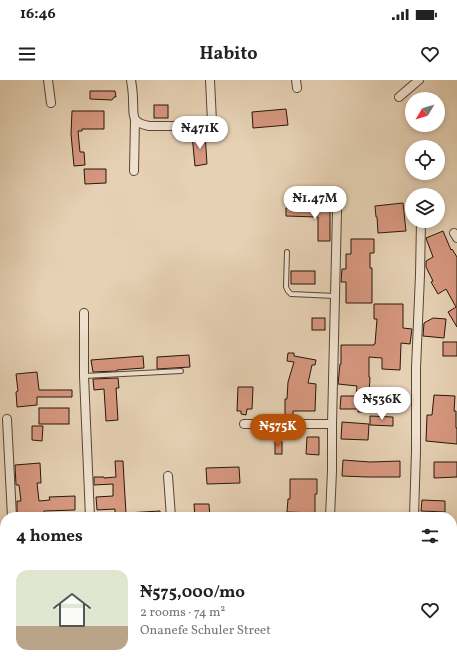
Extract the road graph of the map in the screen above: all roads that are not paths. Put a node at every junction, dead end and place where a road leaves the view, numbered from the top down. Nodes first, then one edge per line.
1 (48, 80) edge
2 (131, 80) edge
3 (210, 80) edge
4 (418, 80) edge
5 (399, 97) dead end
6 (51, 103) dead end
7 (135, 120) junction
8 (134, 171) dead end
9 (337, 211) dead end
10 (421, 228) edge
11 (287, 252) dead end
12 (335, 296) junction
13 (84, 314) dead end
14 (181, 371) dead end
15 (84, 376) junction
16 (8, 419) dead end
17 (244, 424) dead end
18 (332, 424) junction
19 (168, 476) dead end
20 (12, 512) edge
21 (90, 512) edge
22 (171, 512) edge
23 (330, 512) edge
24 (414, 512) edge

1 - 6 street
2 - 7 street
3 - 7 street
4 - 5 street
7 - 8 street
9 - 12 street
10 - 24 street
11 - 12 lane
12 - 18 street
13 - 15 street
14 - 15 lane
15 - 21 street
16 - 20 street
17 - 18 street
18 - 23 street
19 - 22 street

